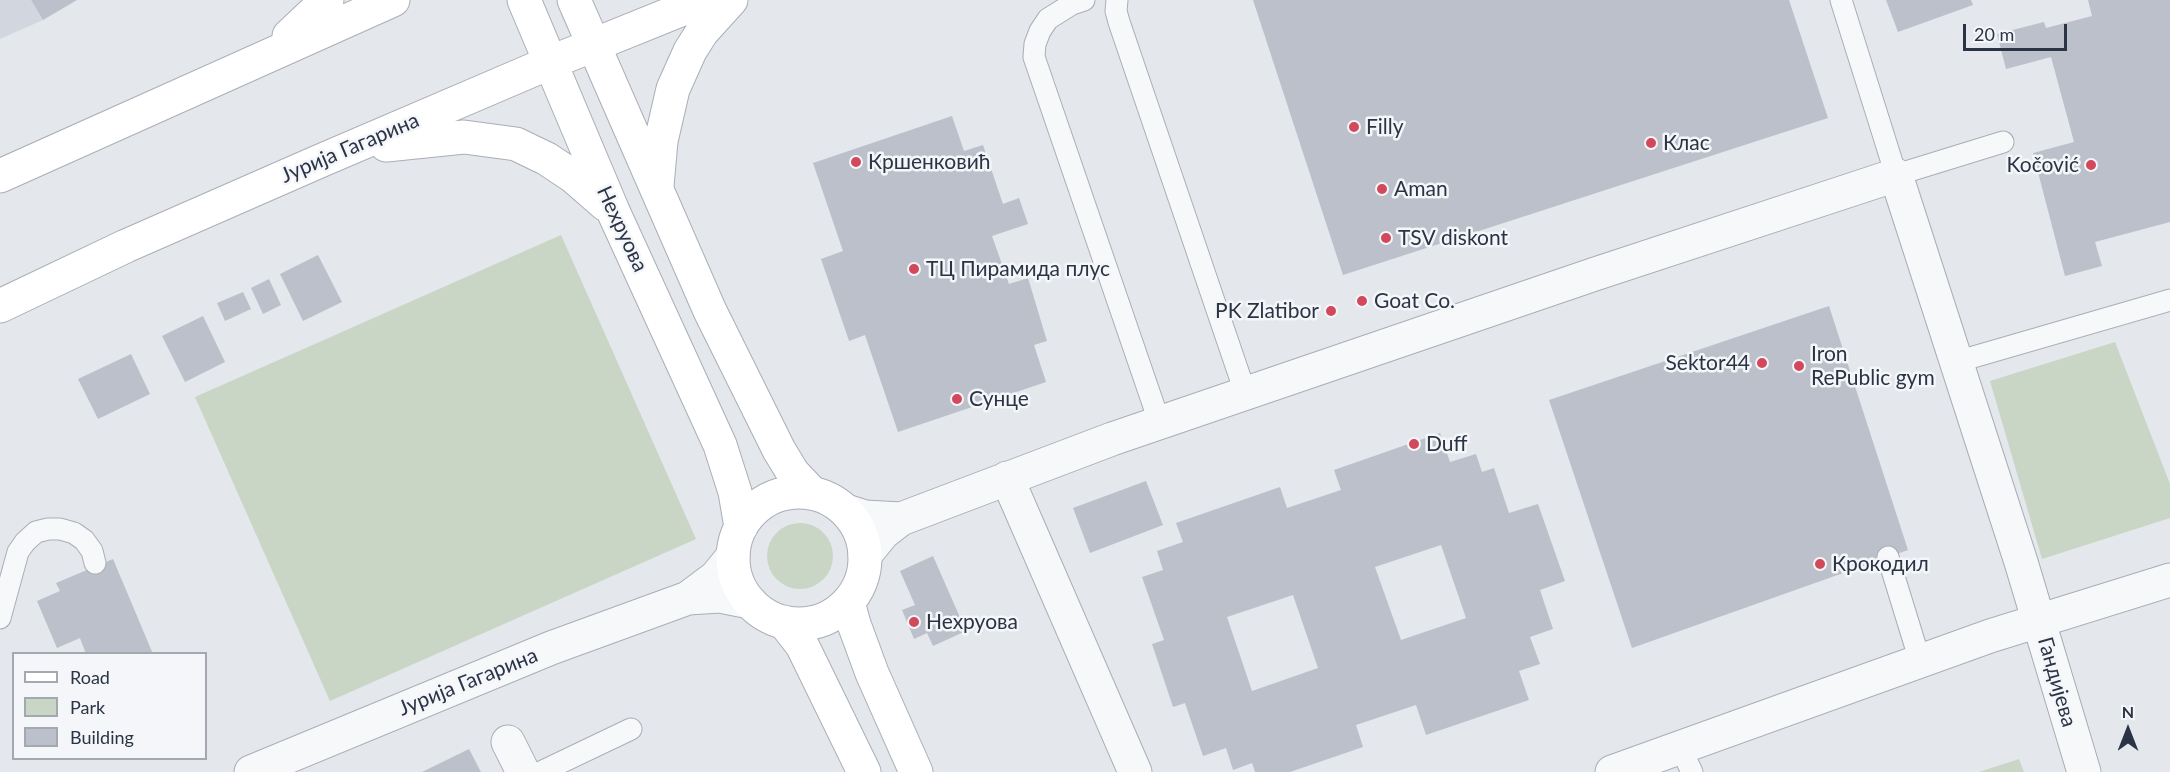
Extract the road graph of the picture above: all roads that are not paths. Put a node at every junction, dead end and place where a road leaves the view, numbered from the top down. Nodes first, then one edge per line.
1 (327, 0) edge
2 (393, 0) edge
3 (524, 0) edge
4 (574, 0) edge
5 (705, 0) edge
6 (731, 0) edge
7 (1084, 0) edge
8 (1114, 0) edge
9 (1841, 0) edge
10 (594, 45) junction
11 (266, 56) junction
12 (549, 63) junction
13 (2003, 142) dead end
14 (320, 160) junction
15 (0, 176) edge
16 (1896, 176) junction
17 (656, 191) junction
18 (613, 211) junction
19 (2170, 300) edge
20 (0, 306) edge
21 (1956, 362) junction
22 (1245, 392) junction
23 (1159, 421) junction
24 (1007, 478) junction
25 (812, 493) junction
26 (846, 511) junction
27 (901, 519) junction
28 (737, 542) junction
29 (865, 555) junction
30 (1888, 557) dead end
31 (95, 563) dead end
32 (2170, 580) edge
33 (688, 598) junction
34 (750, 602) junction
35 (848, 602) junction
36 (0, 618) edge
37 (2039, 620) junction
38 (784, 622) junction
39 (1920, 661) junction
40 (631, 729) dead end
41 (508, 742) dead end
42 (1686, 760) edge
43 (251, 772) edge
44 (523, 772) edge
45 (541, 772) edge
46 (864, 772) edge
47 (916, 772) edge
48 (1135, 772) edge
49 (1612, 772) edge
50 (2084, 772) edge

1 - 11 street
2 - 11 street
3 - 12 street, Нехруова
4 - 10 street
5 - 10 street, Јурија Гагарина
6 - 17 street
7 - 23 lane
8 - 22 lane
9 - 16 lane
10 - 12 street, Јурија Гагарина
10 - 17 street
11 - 15 street
12 - 14 street, Јурија Гагарина
12 - 18 street, Нехруова
13 - 16 lane
14 - 18 street
14 - 20 street, Јурија Гагарина
16 - 21 street
16 - 22 street
17 - 25 street
18 - 28 street, Нехруова
19 - 21 lane
21 - 37 street
22 - 23 street
23 - 24 street
24 - 27 street
24 - 48 street
25 - 26 street
25 - 28 street
26 - 27 street
26 - 29 street
27 - 29 street
28 - 33 street, Јурија Гагарина
28 - 34 street
29 - 35 street
30 - 39 lane
31 - 36 lane
32 - 37 street, Гандијева
33 - 34 street, Јурија Гагарина
33 - 43 street, Јурија Гагарина
34 - 38 street
35 - 38 street
35 - 47 street
37 - 39 street
37 - 50 street, Гандијева
38 - 46 street
39 - 42 street
40 - 45 lane
41 - 44 street
42 - 49 street

